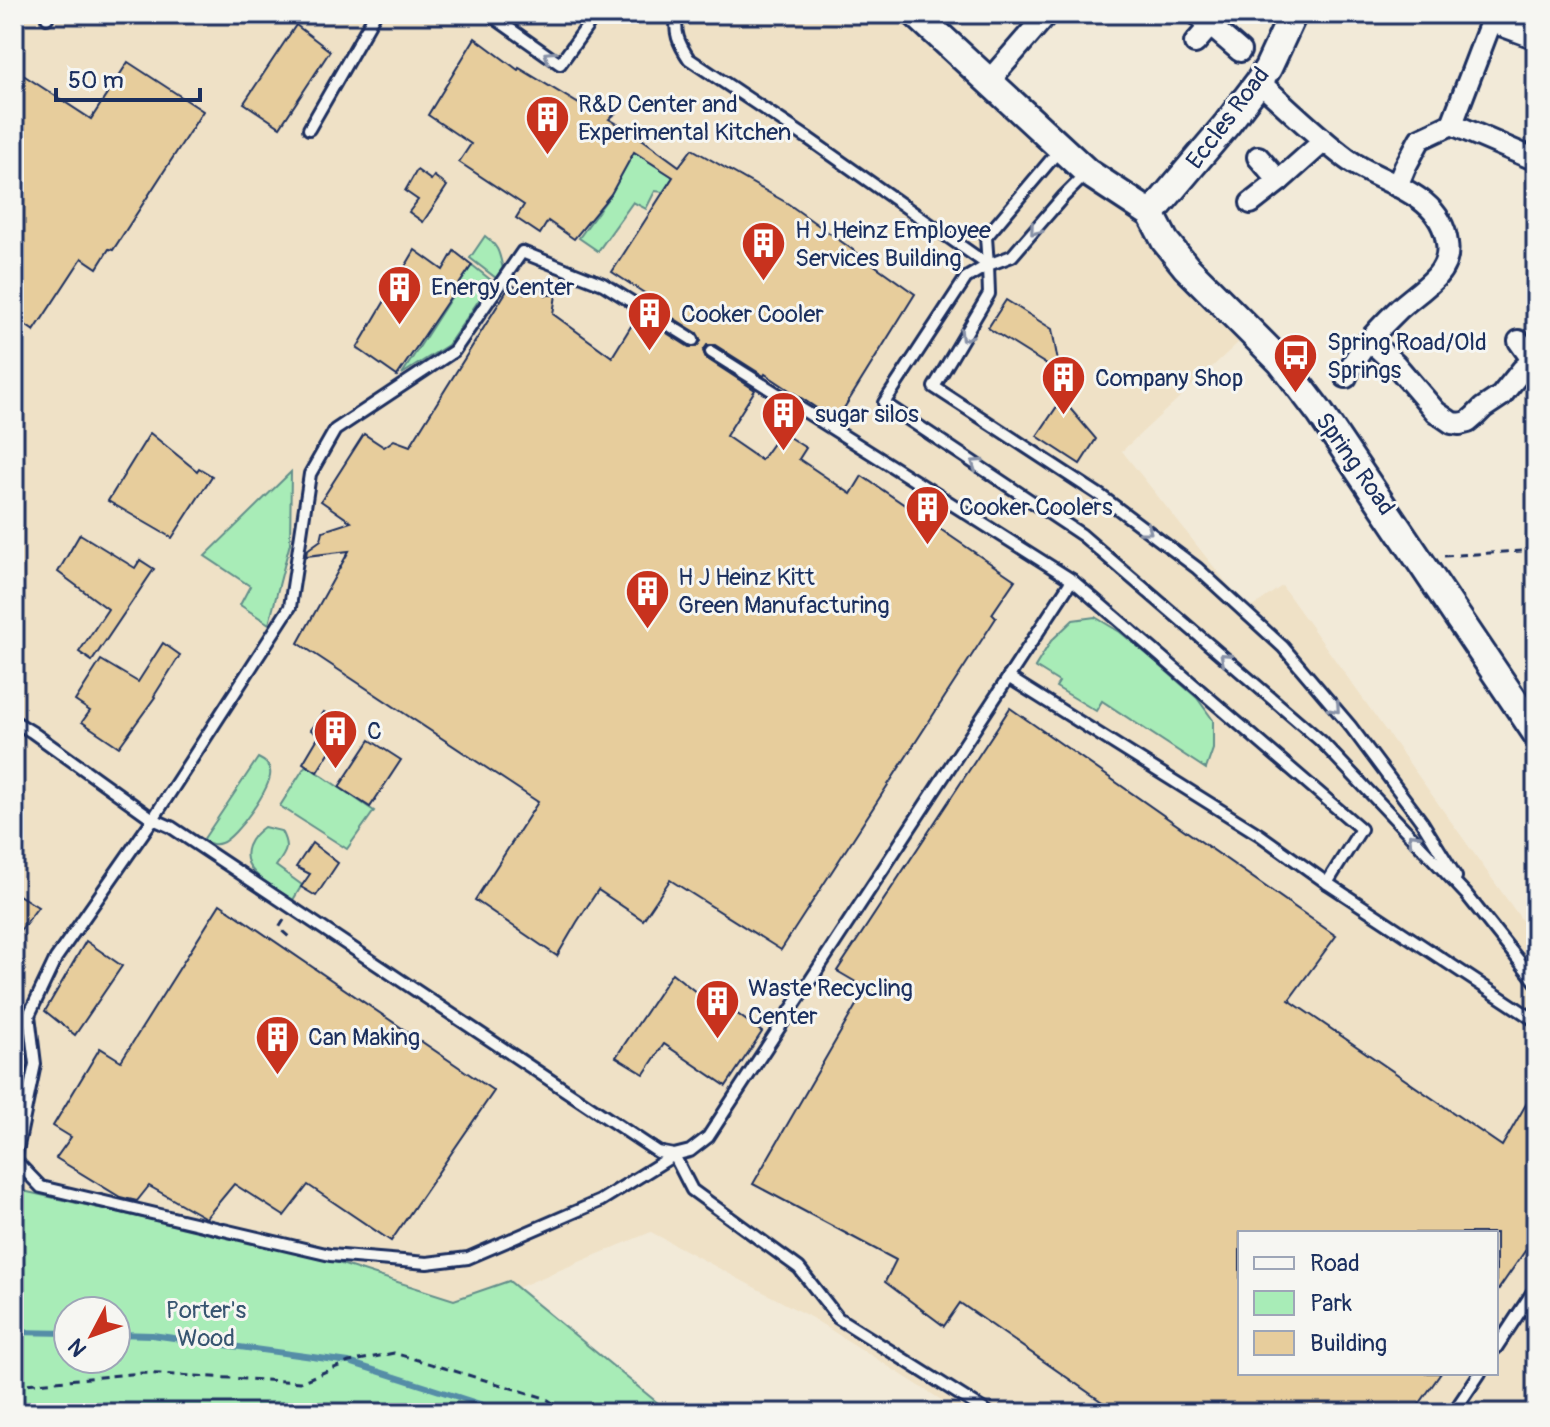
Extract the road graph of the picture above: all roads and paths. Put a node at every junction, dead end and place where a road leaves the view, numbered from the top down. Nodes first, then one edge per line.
1 (375, 14) edge
2 (489, 14) edge
3 (596, 14) edge
4 (678, 14) edge
5 (916, 14) edge
6 (1047, 14) edge
7 (1293, 14) edge
8 (1492, 18) edge
9 (1203, 20) edge
10 (1536, 38) edge
11 (1195, 43) dead end
12 (1240, 51) dead end
13 (989, 81) junction
14 (1259, 82) junction
15 (1452, 124) junction
16 (309, 129) dead end
17 (1324, 141) junction
18 (1062, 147) junction
19 (1258, 157) dead end
20 (1536, 160) edge
21 (1087, 172) junction
22 (1279, 181) junction
23 (1397, 186) junction
24 (1251, 203) dead end
25 (1151, 214) junction
26 (988, 265) junction
27 (693, 340) dead end
28 (1370, 341) junction
29 (1519, 341) dead end
30 (711, 352) dead end
31 (1534, 363) edge
32 (1346, 377) dead end
33 (1536, 550) edge
34 (1419, 558) junction
35 (1072, 580) junction
36 (1008, 677) junction
37 (14, 721) edge
38 (1536, 733) edge
39 (153, 819) junction
40 (1327, 883) junction
41 (1466, 894) junction
42 (284, 920) dead end
43 (290, 938) dead end
44 (1536, 982) edge
45 (1536, 1021) edge
46 (674, 1155) junction
47 (1536, 1287) edge
48 (1498, 1345) edge
49 (1479, 1375) edge
50 (14, 1385) edge
51 (1536, 1405) edge
52 (569, 1413) edge
53 (989, 1413) edge
54 (1453, 1413) edge
55 (1533, 1413) edge

1 - 16 lane
3 -> 2 lane
4 - 26 lane
5 - 13 street
6 - 13 street
7 - 14 street, Eccles Road
8 - 10 street
8 - 15 street
9 - 11 street
9 - 12 street
13 - 18 street
14 - 17 street
14 - 25 street, Eccles Road
15 - 20 street
15 - 23 street
17 - 22 street
17 - 23 street
18 - 21 street
18 - 26 lane
19 - 22 street
21 - 25 street
21 -> 26 lane
22 - 24 street
23 - 28 street
25 - 34 street, Spring Road
26 -> 41 lane
41 -> 26 lane
27 - 39 lane
28 - 31 street
28 - 32 street
29 - 31 street
30 - 35 lane
33 - 34 path
34 - 38 street, Spring Road
35 - 36 lane
35 - 40 lane
36 - 40 lane
36 - 46 lane
37 - 39 lane
39 - 46 lane
39 - 46 lane
40 - 45 lane
41 - 44 lane
42 - 43 path
46 - 53 lane
47 - 48 lane
49 - 54 lane
50 - 52 path
51 - 55 path

